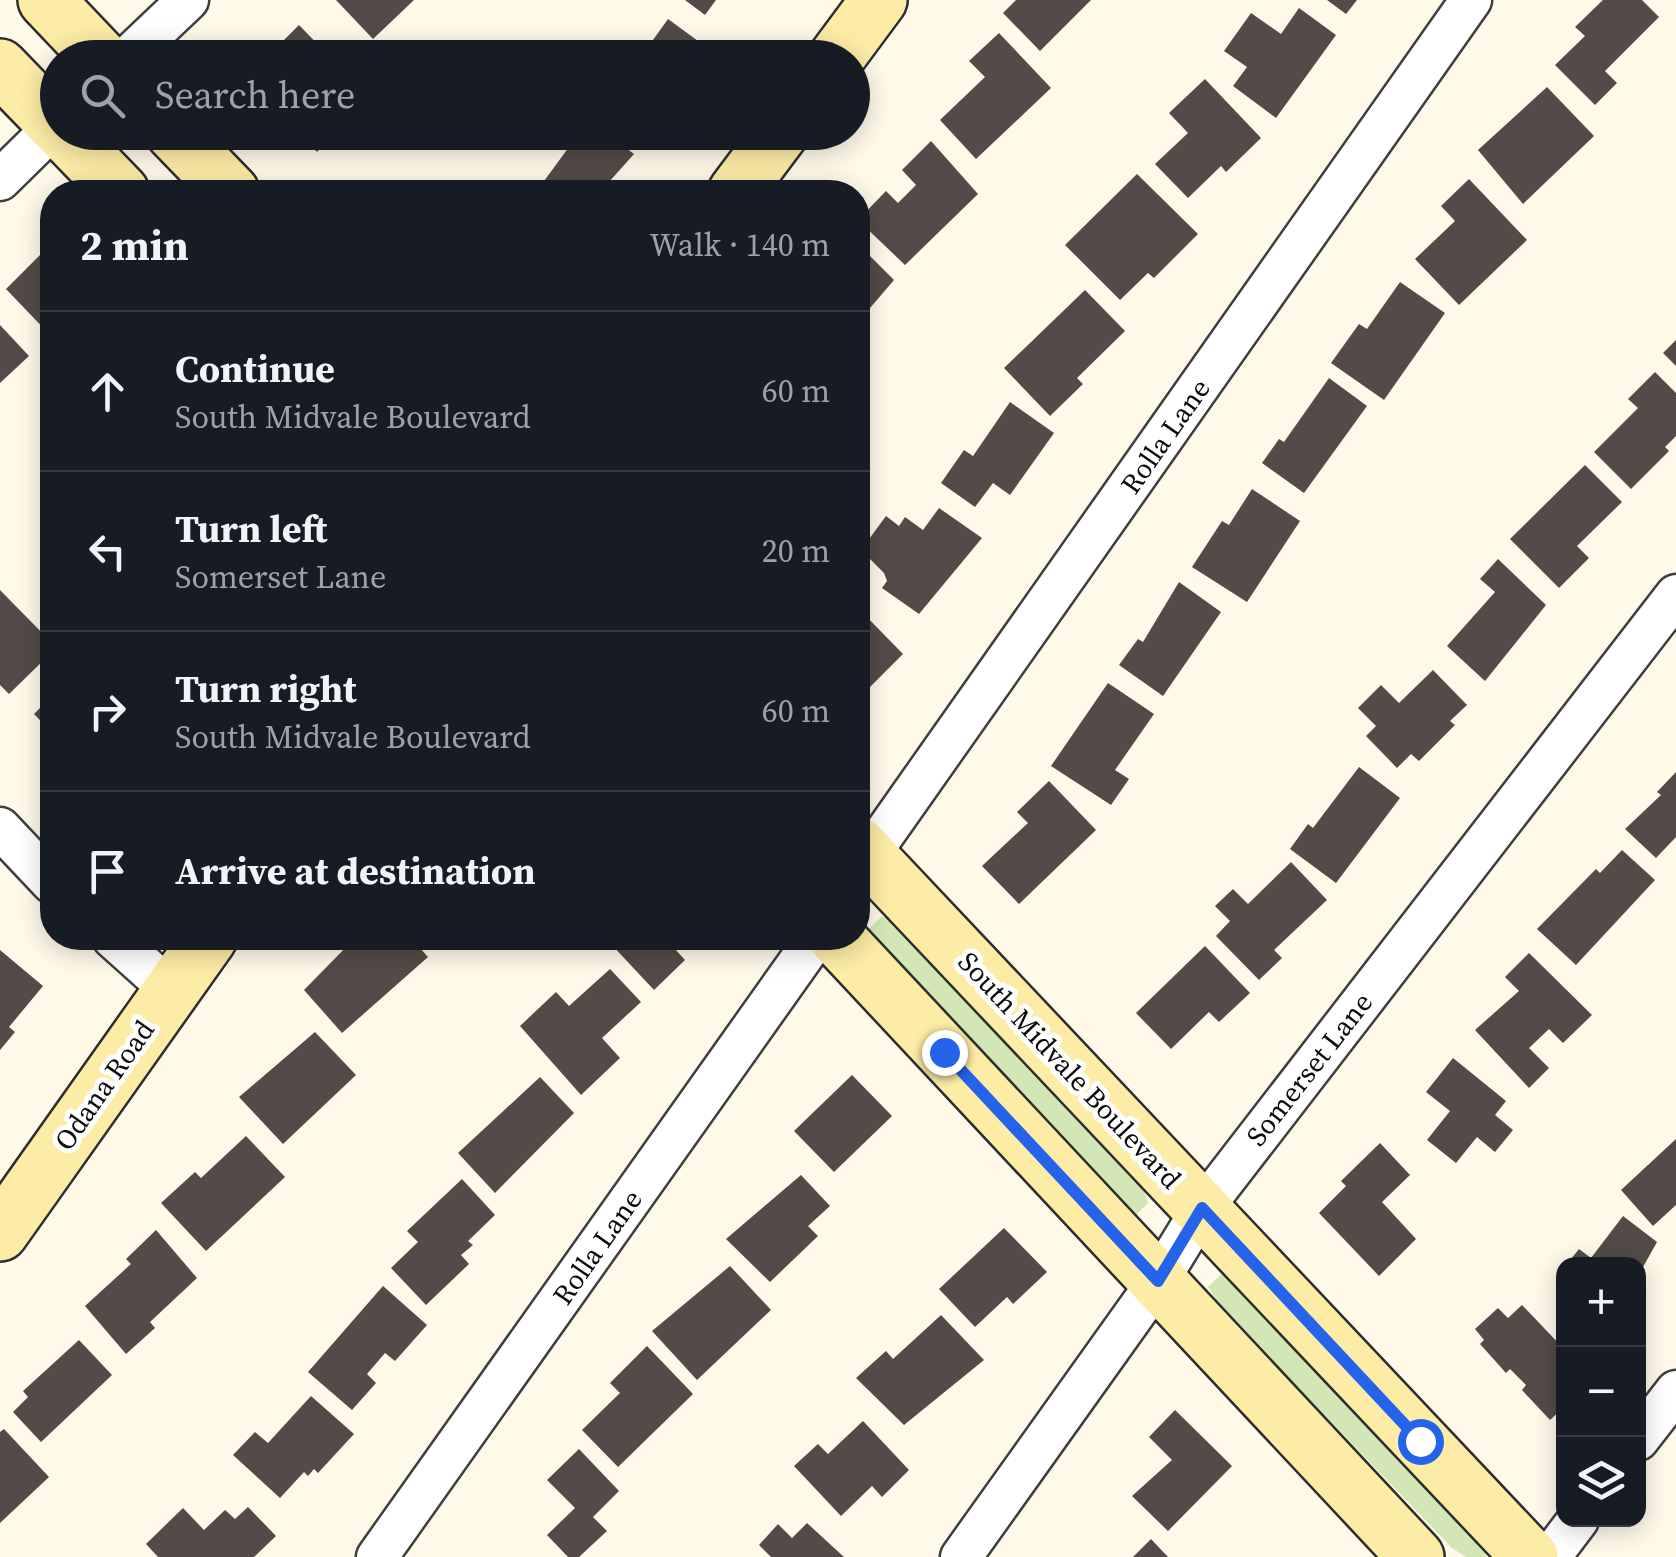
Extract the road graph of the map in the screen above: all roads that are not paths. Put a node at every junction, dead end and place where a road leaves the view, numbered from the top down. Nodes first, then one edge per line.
1 (46, 0) edge
2 (188, 0) edge
3 (878, 0) edge
4 (1470, 0) edge
5 (84, 40) edge
6 (146, 40) edge
7 (849, 40) edge
8 (0, 66) edge
9 (40, 108) edge
10 (40, 143) edge
11 (80, 150) edge
12 (190, 150) edge
13 (768, 150) edge
14 (0, 180) edge
15 (109, 180) edge
16 (219, 180) edge
17 (746, 180) edge
18 (1676, 595) edge
19 (0, 828) edge
20 (870, 844) edge
21 (870, 866) edge
22 (40, 870) edge
23 (126, 950) edge
24 (200, 950) edge
25 (807, 950) edge
26 (847, 950) edge
27 (171, 990) junction
28 (1202, 1208) junction
29 (0, 1232) edge
30 (1158, 1281) junction
31 (1676, 1391) edge
32 (1640, 1437) edge
33 (1573, 1527) edge
34 (377, 1557) edge
35 (961, 1557) edge
36 (1416, 1557) edge
37 (1530, 1557) edge
38 (1550, 1557) edge

1 - 5 main road
2 - 6 street
3 - 7 main road
4 - 20 street, Rolla Lane
8 - 9 main road
10 - 14 street
11 - 15 main road
12 - 16 main road
13 - 17 main road
18 - 28 street, Somerset Lane
19 - 22 street
21 - 28 main road, South Midvale Boulevard
23 - 27 street
24 - 27 main road, Odana Road
25 - 34 street, Rolla Lane
26 - 30 main road
27 - 29 main road, Odana Road
28 - 30 street, Somerset Lane
28 - 37 main road, South Midvale Boulevard
30 - 35 street, Somerset Lane
30 - 36 main road
31 - 32 street
33 - 38 street

